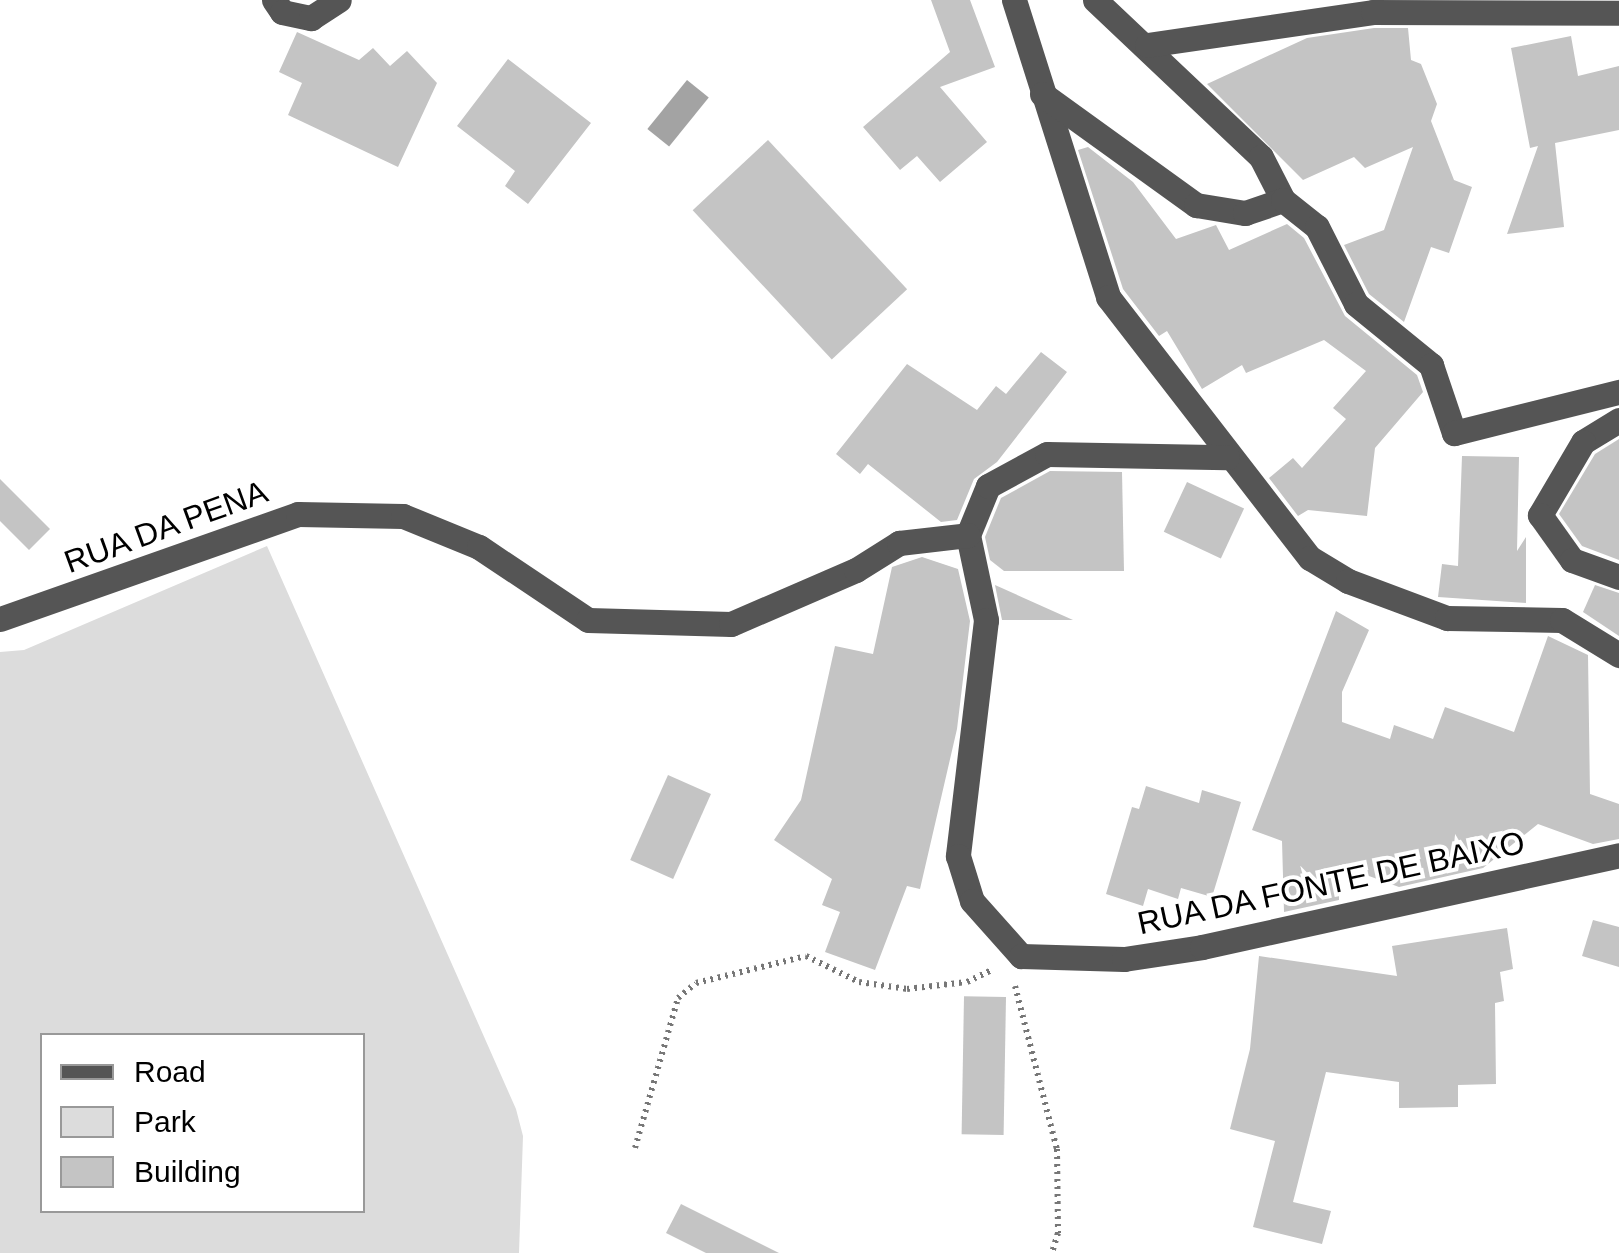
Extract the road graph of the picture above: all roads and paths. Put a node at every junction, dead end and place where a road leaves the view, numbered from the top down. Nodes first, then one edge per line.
1 (274, 0) edge
2 (339, 0) edge
3 (1014, 0) edge
4 (1095, 0) edge
5 (1619, 13) edge
6 (1147, 46) junction
7 (1042, 94) junction
8 (1283, 200) junction
9 (1619, 392) edge
10 (1619, 420) edge
11 (1227, 457) junction
12 (968, 535) junction
13 (1619, 576) edge
14 (0, 620) edge
15 (1619, 655) edge
16 (1619, 855) edge
17 (1014, 960) junction
18 (635, 1148) dead end
19 (1052, 1253) edge

1 - 2 street
3 - 7 street
4 - 6 street
5 - 6 street
6 - 8 street
7 - 8 street
7 - 11 street
8 - 9 street
10 - 13 street
11 - 12 street
11 - 15 street
12 - 14 street, RUA DA PENA
12 - 17 street
16 - 17 street, RUA DA FONTE DE BAIXO
17 - 18 path
17 - 19 path

